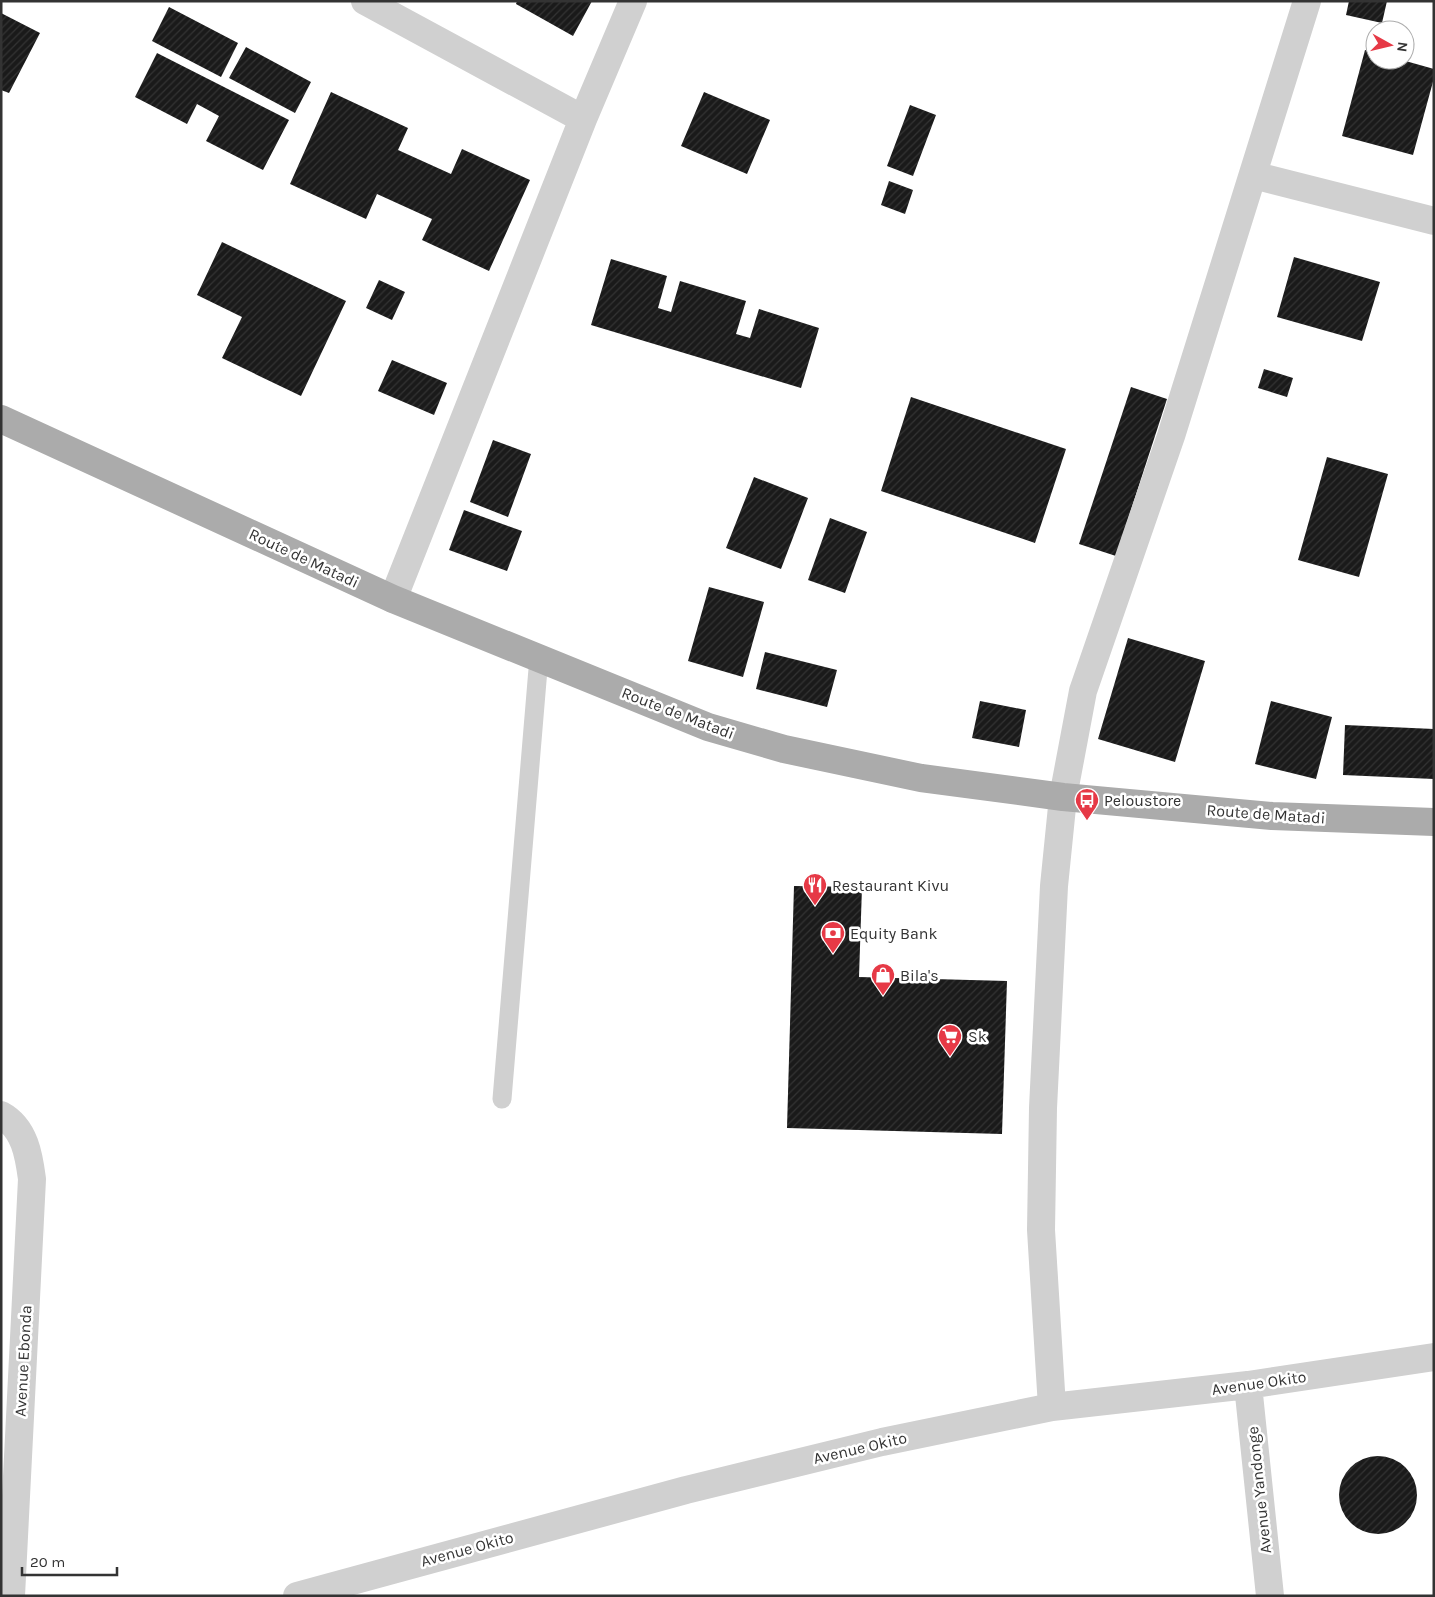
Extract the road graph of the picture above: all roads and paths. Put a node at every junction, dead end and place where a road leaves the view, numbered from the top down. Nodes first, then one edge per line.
1 (365, 1) edge
2 (633, 1) edge
3 (1307, 1) edge
4 (583, 119) junction
5 (1253, 175) junction
6 (1434, 221) edge
7 (1, 419) edge
8 (393, 599) junction
9 (539, 658) junction
10 (1063, 797) junction
11 (1434, 822) edge
12 (502, 1099) dead end
13 (9, 1123) edge
14 (1434, 1357) edge
15 (1248, 1385) junction
16 (1052, 1407) junction
17 (368, 1586) edge
18 (12, 1596) edge
19 (297, 1596) edge
20 (1270, 1596) edge

1 - 4 street
2 - 4 street
3 - 5 street
4 - 8 street
5 - 6 street
5 - 10 street
7 - 8 main road, Route de Matadi
8 - 9 main road, Route de Matadi
9 - 10 main road, Route de Matadi
9 - 12 lane
10 - 11 main road, Route de Matadi
10 - 16 street
13 - 18 street, Avenue Ebonda
14 - 15 street, Avenue Okito
15 - 16 street, Avenue Okito
15 - 20 street, Avenue Yandonge
16 - 17 street, Avenue Okito
17 - 19 street, Avenue Okito

